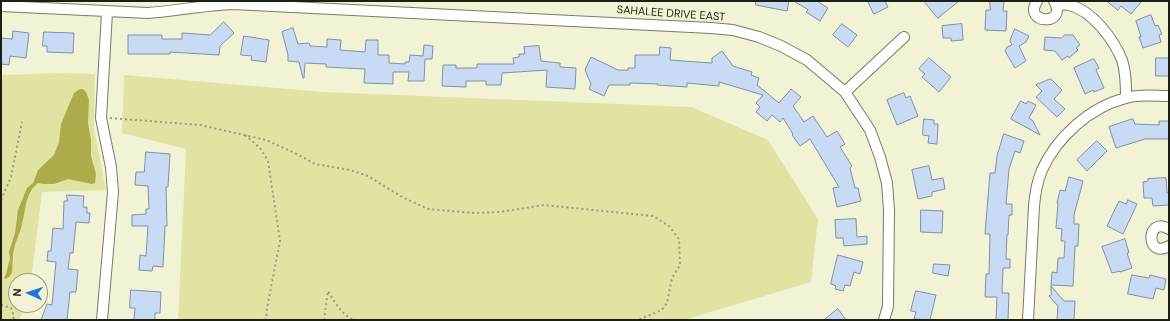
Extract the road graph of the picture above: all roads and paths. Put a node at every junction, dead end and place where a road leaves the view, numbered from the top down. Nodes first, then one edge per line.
1 (1036, 1) edge
2 (1056, 3) edge
3 (1, 6) edge
4 (107, 12) junction
5 (904, 37) dead end
6 (845, 92) junction
7 (1169, 96) edge
8 (1126, 98) junction
9 (101, 118) junction
10 (22, 122) dead end
11 (244, 134) junction
12 (1, 200) edge
13 (1169, 229) edge
14 (1169, 246) edge
15 (1, 305) edge
16 (13, 320) edge
17 (102, 320) edge
18 (266, 320) edge
19 (324, 320) edge
20 (353, 320) edge
21 (638, 320) edge
22 (884, 320) edge
23 (1028, 320) edge

1 - 2 street
2 - 8 street
3 - 4 street, SAHALEE DRIVE EAST
4 - 6 street, SAHALEE DRIVE EAST
4 - 9 street
5 - 6 street
6 - 22 street, SAHALEE DRIVE EAST
7 - 8 street
8 - 23 street
9 - 11 path
9 - 17 street
10 - 12 path
11 - 18 path
11 - 21 path
13 - 14 street
15 - 16 path
19 - 20 path

